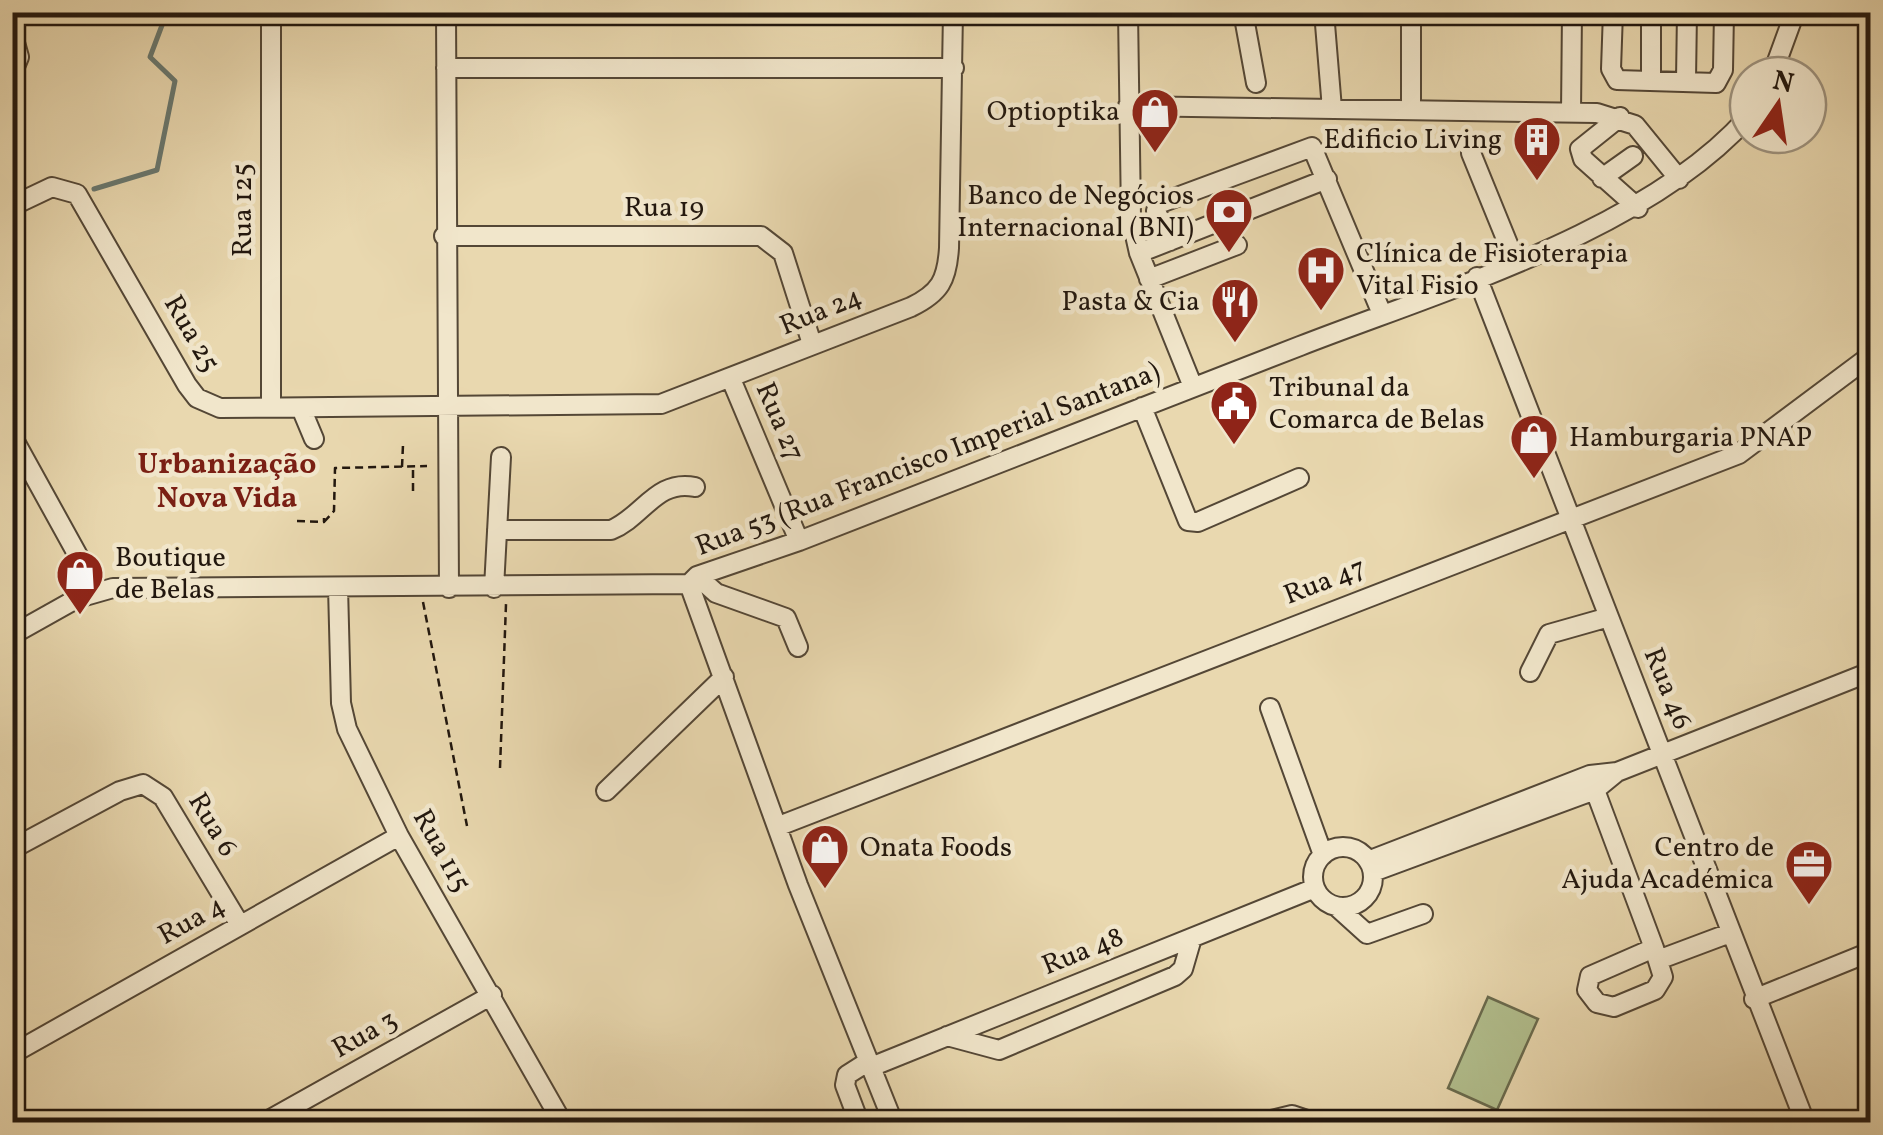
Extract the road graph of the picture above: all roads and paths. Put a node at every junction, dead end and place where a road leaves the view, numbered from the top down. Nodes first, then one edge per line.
1 (270, 12) edge
2 (446, 12) edge
3 (953, 12) edge
4 (1128, 12) edge
5 (1243, 12) edge
6 (1324, 12) edge
7 (1411, 12) edge
8 (1572, 12) edge
9 (1613, 12) edge
10 (1651, 12) edge
11 (1687, 12) edge
12 (1724, 12) edge
13 (1795, 12) edge
14 (12, 32) edge
15 (1779, 55) edge
16 (446, 68) junction
17 (954, 68) junction
18 (12, 74) edge
19 (1686, 80) junction
20 (1651, 81) junction
21 (1256, 83) dead end
22 (1128, 106) junction
23 (1332, 109) junction
24 (1411, 110) junction
25 (1571, 112) junction
26 (1620, 117) junction
27 (1728, 135) edge
28 (1471, 153) dead end
29 (1634, 156) dead end
30 (1602, 178) junction
31 (1327, 179) junction
32 (1679, 179) junction
33 (12, 206) edge
34 (1638, 208) junction
35 (444, 236) junction
36 (1170, 241) junction
37 (1237, 245) dead end
38 (1139, 254) junction
39 (1515, 261) junction
40 (1478, 276) junction
41 (1150, 278) junction
42 (1382, 314) junction
43 (812, 344) junction
44 (1870, 356) edge
45 (731, 379) junction
46 (1193, 388) junction
47 (1142, 407) junction
48 (271, 408) junction
49 (301, 408) junction
50 (446, 408) junction
51 (12, 436) edge
52 (314, 439) dead end
53 (402, 444) dead end
54 (500, 457) dead end
55 (413, 466) junction
56 (427, 466) dead end
57 (402, 467) junction
58 (1299, 478) dead end
59 (695, 487) dead end
60 (413, 491) dead end
61 (1569, 518) junction
62 (297, 522) dead end
63 (497, 530) junction
64 (799, 541) junction
65 (693, 580) junction
66 (338, 588) junction
67 (420, 588) junction
68 (449, 588) junction
69 (500, 588) junction
70 (97, 590) junction
71 (1609, 617) junction
72 (12, 635) edge
73 (798, 647) dead end
74 (1530, 672) dead end
75 (1870, 672) edge
76 (724, 678) junction
77 (1270, 708) dead end
78 (1664, 754) junction
79 (500, 768) dead end
80 (1618, 772) junction
81 (1595, 790) junction
82 (606, 791) dead end
83 (1498, 818) junction
84 (466, 826) dead end
85 (778, 826) junction
86 (399, 836) junction
87 (12, 849) edge
88 (1323, 856) junction
89 (1370, 867) junction
90 (1315, 888) junction
91 (1364, 899) junction
92 (1336, 906) junction
93 (1423, 914) dead end
94 (240, 925) junction
95 (1730, 933) junction
96 (1372, 934) junction
97 (1192, 938) junction
98 (1870, 952) edge
99 (492, 995) junction
100 (1754, 999) junction
101 (947, 1036) junction
102 (12, 1054) edge
103 (870, 1064) junction
104 (265, 1122) edge
105 (562, 1122) edge
106 (859, 1122) edge
107 (893, 1122) edge
108 (1263, 1122) edge
109 (1312, 1122) edge
110 (1805, 1122) edge

1 - 48 street, Rua 125
2 - 16 street
3 - 17 street, Rua 24
4 - 22 street
5 - 21 street
6 - 23 street
7 - 24 street
8 - 25 street
9 - 20 street
10 - 20 street
11 - 19 street
12 - 19 street
13 - 15 street
14 - 18 street
16 - 17 street
16 - 35 street
17 - 43 street, Rua 24
19 - 20 street
22 - 23 street
22 - 38 street
23 - 24 street
24 - 25 street
25 - 26 street
26 - 30 street
26 - 32 street
27 - 32 street, Rua 53 (Rua Francisco Imperial Santana)
28 - 39 street
29 - 30 street
30 - 34 street
31 - 36 street
31 - 36 street
31 - 42 street
32 - 34 street, Rua 53 (Rua Francisco Imperial Santana)
33 - 48 street, Rua 25
34 - 39 street, Rua 53 (Rua Francisco Imperial Santana)
35 - 43 street, Rua 19
35 - 50 street
36 - 38 street
37 - 41 street
38 - 41 street
39 - 40 street, Rua 53 (Rua Francisco Imperial Santana)
40 - 42 street, Rua 53 (Rua Francisco Imperial Santana)
40 - 61 street, Rua 46
41 - 46 street
42 - 46 street, Rua 53 (Rua Francisco Imperial Santana)
43 - 45 street, Rua 24
44 - 61 street, Rua 47
45 - 50 street, Rua 24
45 - 64 street, Rua 27
46 - 47 street, Rua 53 (Rua Francisco Imperial Santana)
47 - 58 street
47 - 64 street, Rua 53 (Rua Francisco Imperial Santana)
48 - 49 street, Rua 25
49 - 50 street, Rua 25
49 - 52 street
50 - 68 street
51 - 70 street
53 - 57 path
54 - 63 street
55 - 56 path
55 - 57 path
55 - 60 path
57 - 62 path
59 - 63 street
61 - 71 street, Rua 46
61 - 85 street, Rua 47
63 - 69 street
64 - 65 street, Rua 53 (Rua Francisco Imperial Santana)
65 - 69 street, Rua 53 (Rua Francisco Imperial Santana)
65 - 73 street
65 - 76 street
66 - 67 street, Rua 53 (Rua Francisco Imperial Santana)
66 - 70 street, Rua 53 (Rua Francisco Imperial Santana)
66 - 86 street, Rua 115
67 - 68 street, Rua 53 (Rua Francisco Imperial Santana)
67 - 84 path
68 - 69 street, Rua 53 (Rua Francisco Imperial Santana)
69 - 79 path
70 - 72 street, Rua 53 (Rua Francisco Imperial Santana)
71 - 74 street
71 - 78 street, Rua 46
75 - 78 street
76 - 82 street
76 - 85 street
77 - 88 street
78 - 80 street
78 - 95 street, Rua 46
80 - 81 street
80 - 83 street
81 - 83 street
81 - 95 street
83 - 89 street
85 - 103 street
86 - 94 street, Rua 4
86 - 99 street, Rua 115
87 - 94 street, Rua 6
88 - 89 street
88 - 90 street
89 - 91 street
90 - 92 street
90 - 97 street, Rua 48
91 - 92 street
91 - 96 street
92 - 96 street
93 - 96 street
94 - 102 street, Rua 4
95 - 100 street, Rua 46
97 - 101 street, Rua 48
97 - 101 street
98 - 100 street
99 - 104 street, Rua 3
99 - 105 street, Rua 115
100 - 110 street, Rua 46
101 - 103 street, Rua 48
103 - 106 street
103 - 107 street
108 - 109 street

